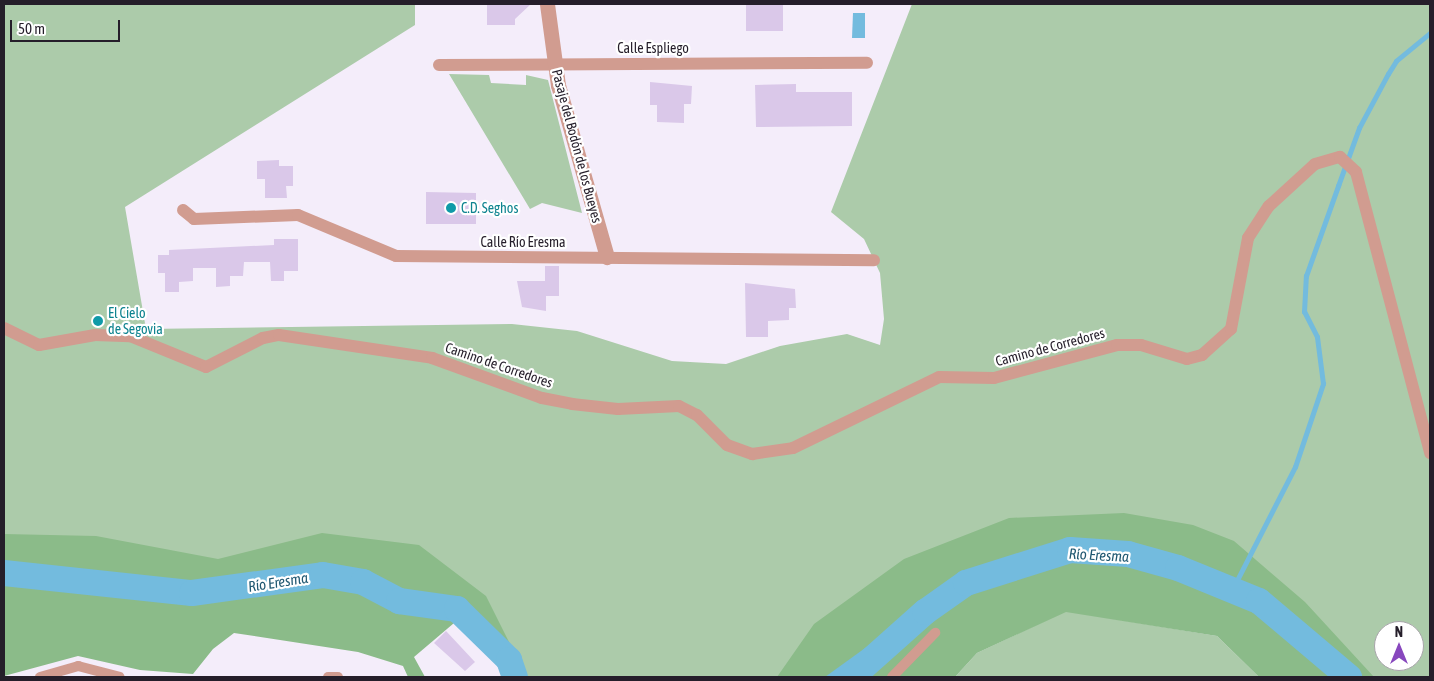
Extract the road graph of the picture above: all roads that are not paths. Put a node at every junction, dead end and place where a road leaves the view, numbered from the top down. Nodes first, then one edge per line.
1 (547, 4) edge
2 (555, 62) junction
3 (867, 63) dead end
4 (439, 65) dead end
5 (183, 210) dead end
6 (607, 257) junction
7 (874, 260) dead end
8 (4, 328) edge
9 (1430, 453) edge
10 (935, 633) dead end
11 (40, 677) edge
12 (120, 677) edge
13 (328, 677) edge
14 (338, 677) edge
15 (892, 677) edge

1 - 2 street, Pasaje del Bodón de los Bueyes
2 - 3 street, Calle Espliego
2 - 4 street, Calle Espliego
2 - 6 street, Pasaje del Bodón de los Bueyes
5 - 6 street, Calle Río Eresma
6 - 7 street, Calle Río Eresma
8 - 9 street, Camino de Corredores
10 - 15 street
11 - 12 street
13 - 14 street

